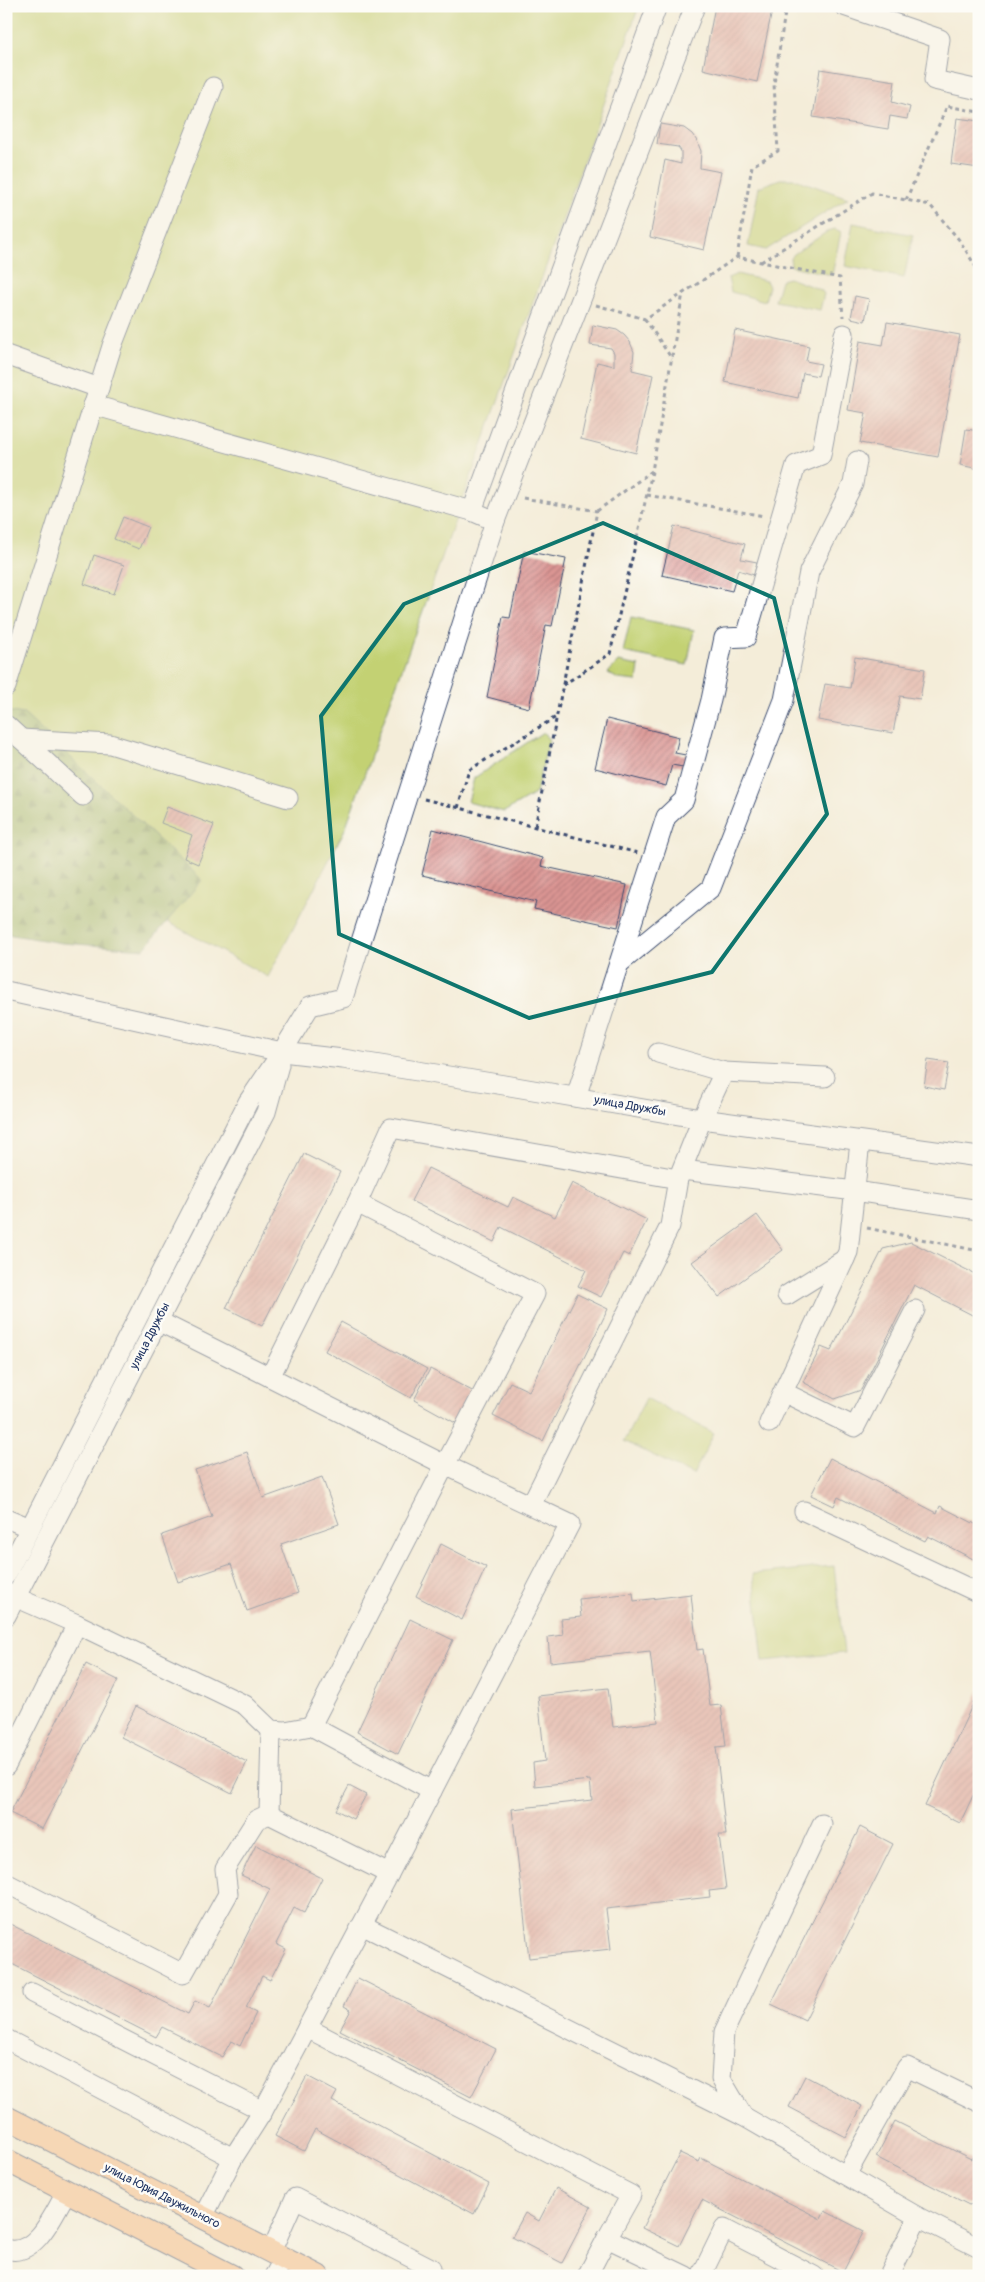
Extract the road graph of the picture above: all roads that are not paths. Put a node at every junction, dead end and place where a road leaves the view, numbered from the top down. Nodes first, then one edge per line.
1 (657, 6) edge
2 (695, 6) edge
3 (844, 6) edge
4 (213, 87) dead end
5 (979, 90) edge
6 (844, 334) road end
7 (6, 355) edge
8 (96, 396) junction
9 (856, 461) dead end
10 (472, 511) junction
11 (496, 521) junction
12 (6, 687) edge
13 (6, 725) edge
14 (21, 739) junction
15 (83, 796) dead end
16 (288, 798) dead end
17 (620, 962) junction
18 (6, 991) edge
19 (282, 1052) junction
20 (658, 1053) dead end
21 (724, 1072) junction
22 (825, 1077) dead end
23 (576, 1097) junction
24 (702, 1119) junction
25 (860, 1142) junction
26 (979, 1157) edge
27 (680, 1175) junction
28 (855, 1191) junction
29 (357, 1203) junction
30 (979, 1210) edge
31 (845, 1259) junction
32 (787, 1295) dead end
33 (915, 1310) dead end
34 (158, 1321) junction
35 (270, 1377) junction
36 (783, 1392) junction
37 (768, 1423) dead end
38 (445, 1466) junction
39 (531, 1506) junction
40 (804, 1511) dead end
41 (6, 1518) edge
42 (30, 1528) junction
43 (6, 1575) edge
44 (979, 1593) edge
45 (11, 1595) edge
46 (6, 1616) edge
47 (77, 1624) junction
48 (311, 1726) junction
49 (271, 1730) junction
50 (6, 1766) edge
51 (432, 1792) junction
52 (269, 1814) junction
53 (822, 1824) dead end
54 (389, 1874) junction
55 (6, 1883) edge
56 (362, 1925) junction
57 (32, 1993) dead end
58 (307, 2028) junction
59 (6, 2039) edge
60 (979, 2102) edge
61 (263, 2111) junction
62 (743, 2116) junction
63 (6, 2117) edge
64 (233, 2158) junction
65 (6, 2160) edge
66 (846, 2175) junction
67 (67, 2191) junction
68 (204, 2217) junction
69 (918, 2217) junction
70 (607, 2238) junction
71 (979, 2248) edge
72 (6, 2249) edge
73 (276, 2262) edge
74 (431, 2268) dead end
75 (232, 2276) edge
76 (318, 2276) edge
77 (587, 2276) edge
78 (686, 2276) edge
79 (701, 2276) edge
80 (814, 2276) edge
81 (889, 2276) edge

1 - 10 street
2 - 11 street
3 - 5 street
4 - 8 street
6 - 17 street
7 - 8 street
8 - 10 street
8 - 12 street
9 - 17 street
10 - 11 street
11 - 19 street
13 - 14 street
14 - 15 street
14 - 16 street
17 - 23 street
18 - 19 street, улица Дружбы
19 - 23 street, улица Дружбы
19 - 34 street, улица Дружбы
19 - 42 street, улица Дружбы
20 - 21 street
21 - 22 street
21 - 24 street
23 - 24 street, улица Дружбы
24 - 25 street, улица Дружбы
24 - 27 street
25 - 26 street, улица Дружбы
25 - 28 street
27 - 28 street
27 - 29 street
27 - 39 street
28 - 30 street
28 - 31 street
29 - 35 street
29 - 38 street
31 - 32 street
31 - 36 street
33 - 36 street
34 - 35 street
34 - 45 street, улица Дружбы
35 - 38 street
36 - 37 street
38 - 39 street
38 - 48 street
39 - 51 street
40 - 44 street
41 - 42 street
42 - 43 street, улица Дружбы
45 - 46 street, улица Дружбы
45 - 47 street
47 - 49 street
47 - 50 street
48 - 49 street
48 - 51 street
49 - 52 street
51 - 54 street
52 - 54 street
52 - 55 street
53 - 62 street
54 - 56 street
56 - 58 street
56 - 62 street
57 - 61 street
58 - 61 street
58 - 70 street
59 - 64 street
60 - 66 street
61 - 64 street
62 - 66 street
63 - 68 main road, улица Юрия Двужильного
64 - 68 street
65 - 67 main road
66 - 69 street
67 - 72 street
67 - 75 main road
68 - 73 main road, улица Юрия Двужильного
69 - 71 street
69 - 81 street
70 - 77 street
70 - 78 street
73 - 74 street
73 - 76 main road, улица Юрия Двужильного
79 - 80 street

